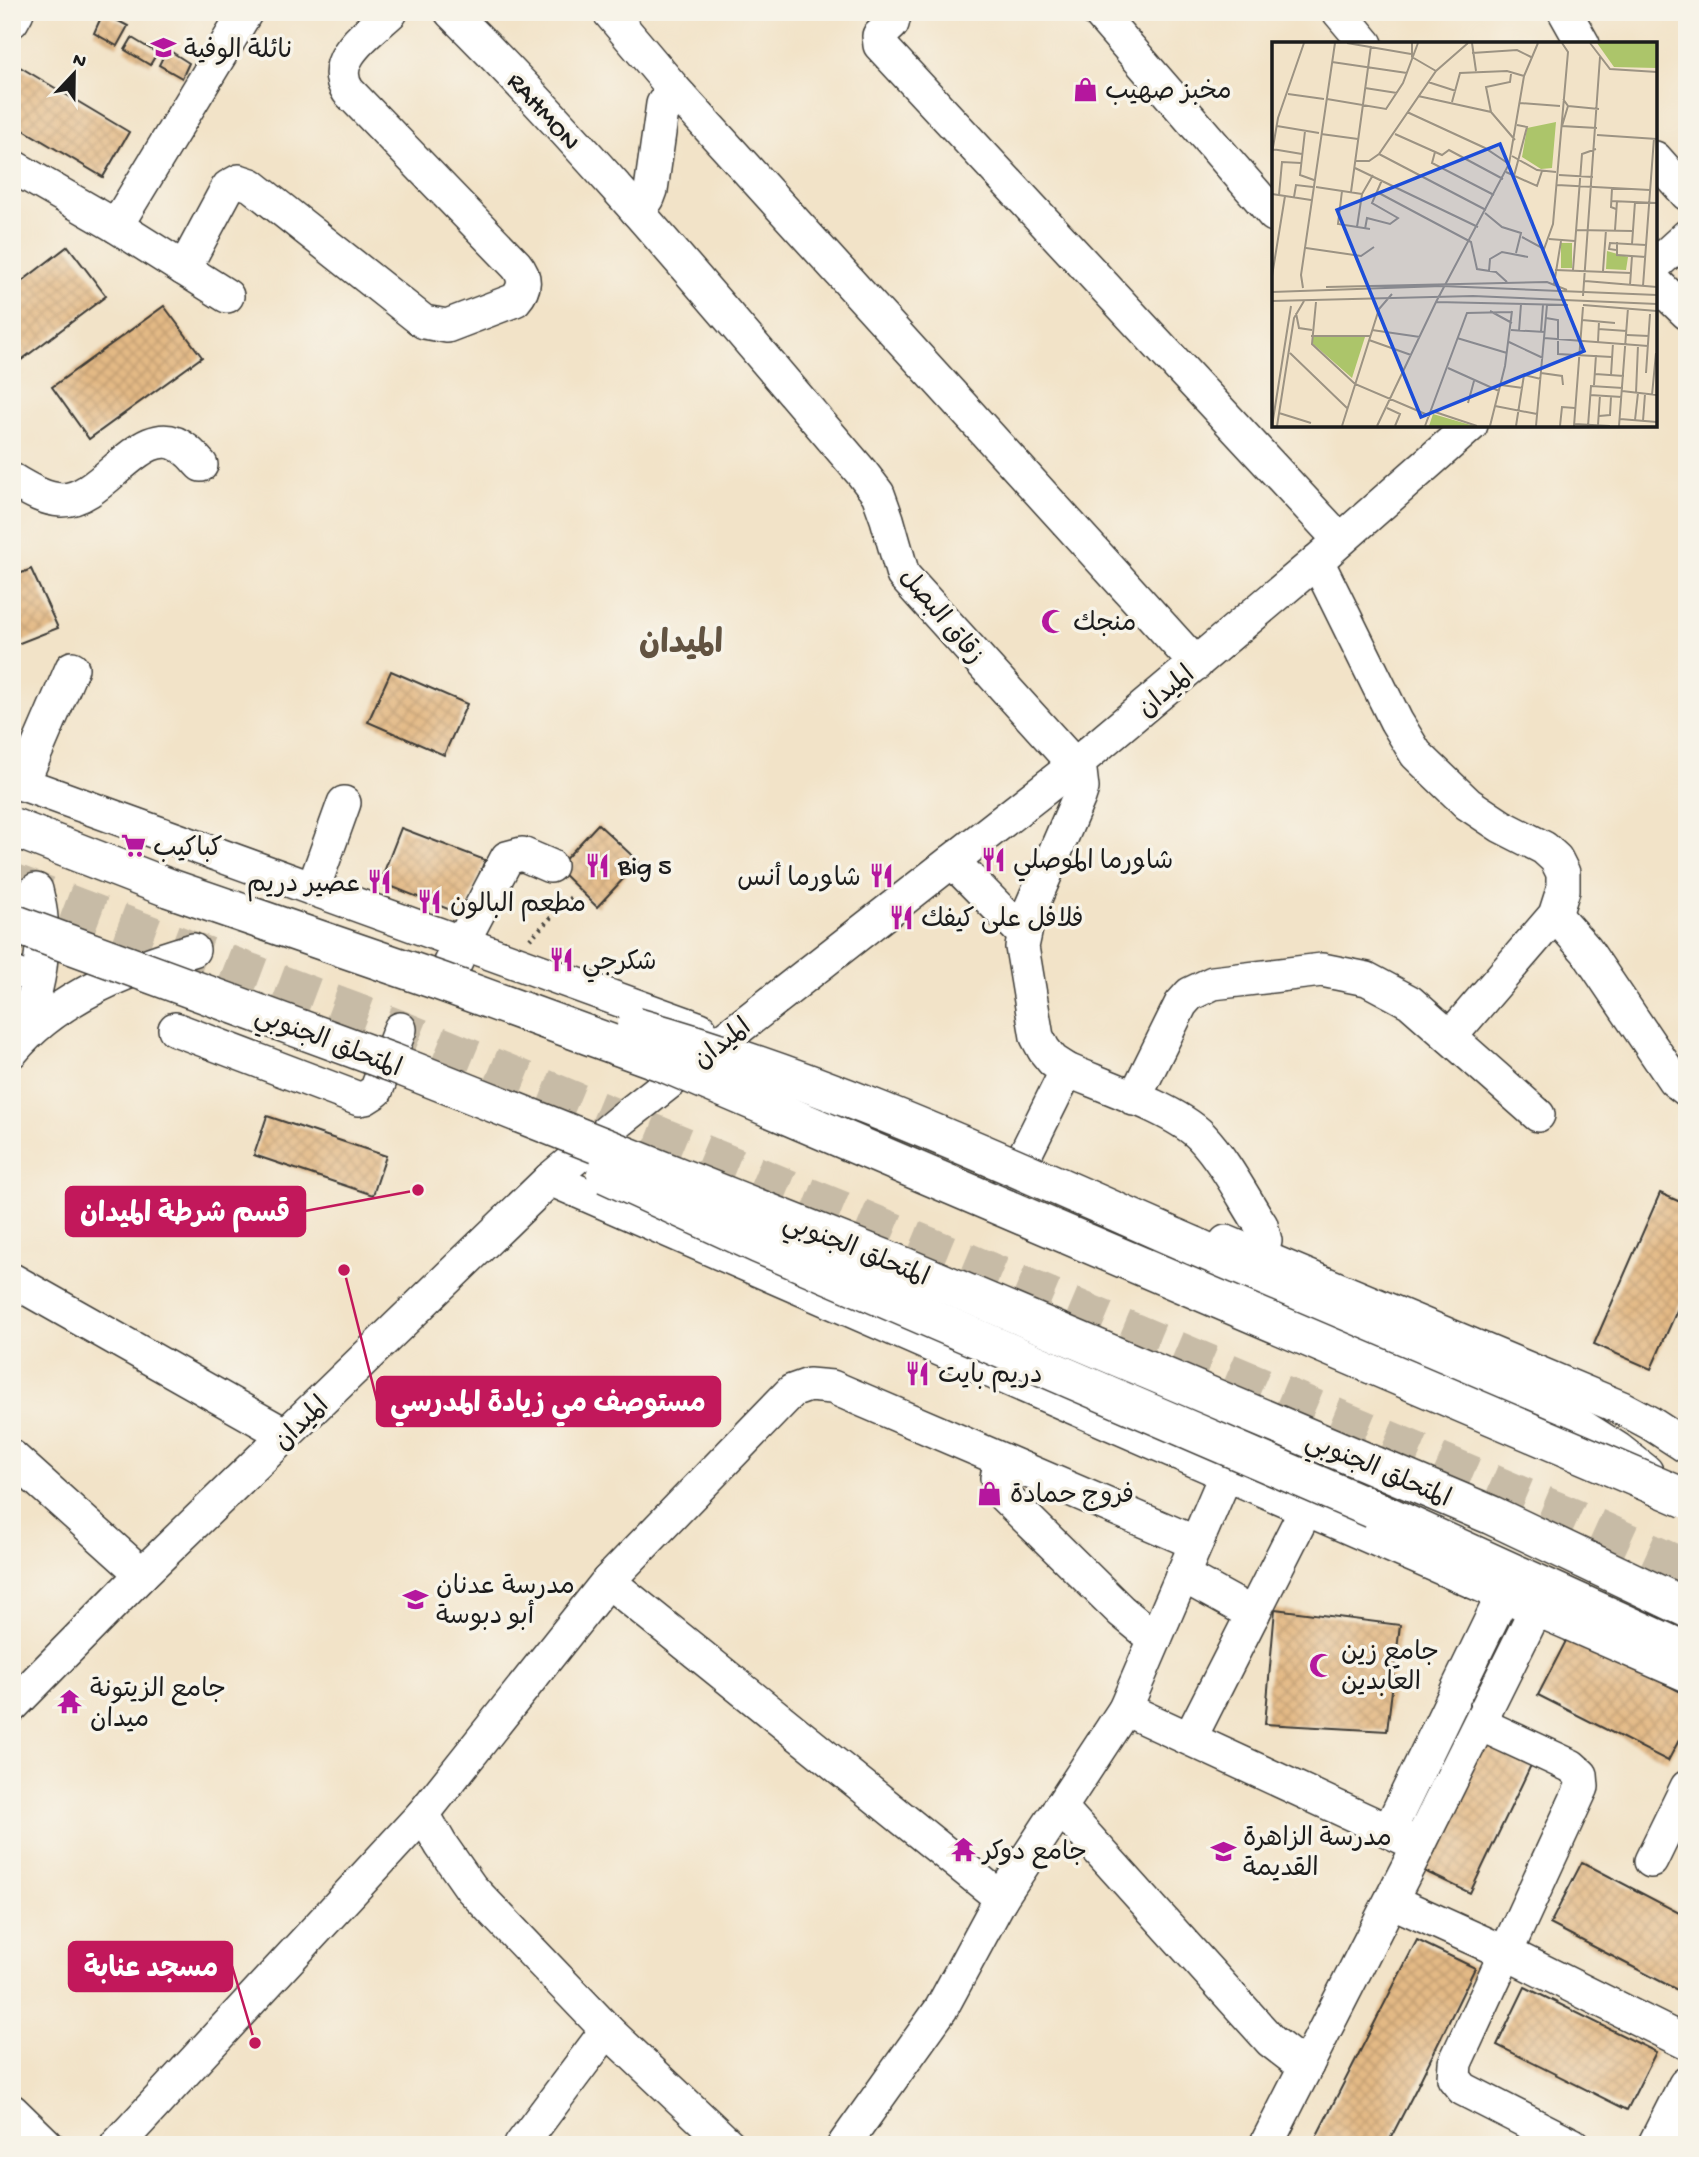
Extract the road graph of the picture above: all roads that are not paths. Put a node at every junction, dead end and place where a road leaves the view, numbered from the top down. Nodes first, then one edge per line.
1 (17, 12) edge
2 (246, 12) edge
3 (391, 12) edge
4 (451, 12) edge
5 (610, 12) edge
6 (895, 12) edge
7 (1098, 12) edge
8 (1339, 12) edge
9 (1565, 12) edge
10 (12, 21) edge
11 (1364, 42) edge
12 (1582, 42) edge
13 (673, 88) junction
14 (1657, 160) edge
15 (12, 166) edge
16 (1687, 194) edge
17 (637, 211) junction
18 (1272, 213) edge
19 (116, 226) junction
20 (1687, 236) edge
21 (1657, 263) edge
22 (184, 270) junction
23 (1657, 284) edge
24 (227, 296) dead end
25 (1687, 313) edge
26 (1463, 428) edge
27 (201, 465) dead end
28 (12, 480) edge
29 (1328, 550) junction
30 (1196, 664) junction
31 (72, 668) dead end
32 (1076, 764) junction
33 (17, 782) edge
34 (344, 803) dead end
35 (12, 827) edge
36 (952, 861) junction
37 (550, 866) dead end
38 (313, 889) junction
39 (36, 891) dead end
40 (1555, 915) junction
41 (12, 923) edge
42 (1023, 933) junction
43 (193, 950) dead end
44 (450, 967) junction
45 (175, 1029) dead end
46 (1450, 1037) junction
47 (726, 1038) junction
48 (16, 1046) edge
49 (397, 1046) junction
50 (1067, 1070) junction
51 (1687, 1090) edge
52 (1134, 1099) junction
53 (1538, 1115) dead end
54 (1024, 1157) junction
55 (551, 1179) junction
56 (996, 1213) dead end
57 (1261, 1256) junction
58 (12, 1280) edge
59 (286, 1435) junction
60 (1685, 1440) edge
61 (12, 1457) edge
62 (1001, 1460) junction
63 (1226, 1474) junction
64 (1672, 1501) edge
65 (1306, 1509) junction
66 (1196, 1543) junction
67 (142, 1574) junction
68 (1182, 1575) junction
69 (608, 1581) junction
70 (1503, 1595) junction
71 (1687, 1608) edge
72 (1536, 1609) junction
73 (1253, 1614) junction
74 (1155, 1639) junction
75 (1687, 1652) edge
76 (1687, 1675) edge
77 (12, 1706) edge
78 (1125, 1709) junction
79 (1480, 1724) junction
80 (1190, 1738) junction
81 (1687, 1787) edge
82 (1060, 1807) junction
83 (424, 1814) junction
84 (1389, 1831) junction
85 (1419, 1845) junction
86 (1651, 1861) dead end
87 (1001, 1898) junction
88 (1391, 1901) junction
89 (1506, 1953) junction
90 (607, 2030) junction
91 (1687, 2043) edge
92 (1307, 2065) junction
93 (1687, 2085) edge
94 (12, 2111) edge
95 (119, 2144) edge
96 (47, 2145) edge
97 (521, 2145) edge
98 (729, 2145) edge
99 (844, 2145) edge
100 (1266, 2145) edge
101 (1573, 2145) edge
102 (1657, 2145) edge

1 - 10 street
2 - 19 street
3 - 22 street
4 - 17 street, RAHMON
5 - 13 street
6 - 29 street
7 - 18 street
8 - 11 street
9 - 12 street
13 - 17 street
13 - 30 street
14 - 16 street
15 - 19 street
17 - 32 street, زقاق البصل
19 - 22 street
20 - 21 street
22 - 24 street
23 - 25 street
26 - 29 street, الميدان
27 - 28 street
29 - 30 street, الميدان
29 - 40 street
30 - 32 street, الميدان
31 - 33 street
32 - 36 street, الميدان
32 - 42 street
33 - 38 street
34 - 38 street
35 - 44 main road, bridge
36 - 42 street
36 - 47 street, الميدان
37 - 44 street
38 - 44 street
39 - 48 street
40 - 46 street
40 - 51 street
41 - 49 main road, المتحلق الجنوبي, bridge
42 - 50 street
43 - 48 street
44 - 47 street
44 - 64 main road, bridge
44 - 64 main road, bridge
45 - 49 street
46 - 52 street
46 - 53 street
47 - 54 street
47 - 55 street, الميدان
49 - 71 main road, المتحلق الجنوبي, bridge
49 - 75 main road, bridge
50 - 52 street
50 - 54 street
52 - 57 street
54 - 56 street
54 - 57 street
55 - 59 street, الميدان
55 - 63 street
57 - 60 street
58 - 59 street
59 - 67 street, الميدان
60 - 64 street
61 - 67 street
62 - 66 street
62 - 69 street
62 - 74 street
63 - 65 street
63 - 66 street
65 - 70 street
65 - 73 street
66 - 68 street
67 - 77 street, الميدان
68 - 73 street
68 - 74 street
69 - 83 street
69 - 87 street
70 - 72 street
70 - 84 street
72 - 76 street
72 - 79 street
73 - 80 street
74 - 78 street
78 - 80 street
78 - 82 street
79 - 85 street
79 - 89 street
80 - 84 street
81 - 86 street
82 - 87 street
82 - 92 street
83 - 90 street
83 - 95 street
84 - 85 street
85 - 88 street
87 - 99 street
88 - 89 street
88 - 92 street
89 - 91 street
89 - 101 street
90 - 97 street
90 - 98 street
92 - 100 street
93 - 102 main road
94 - 96 street

